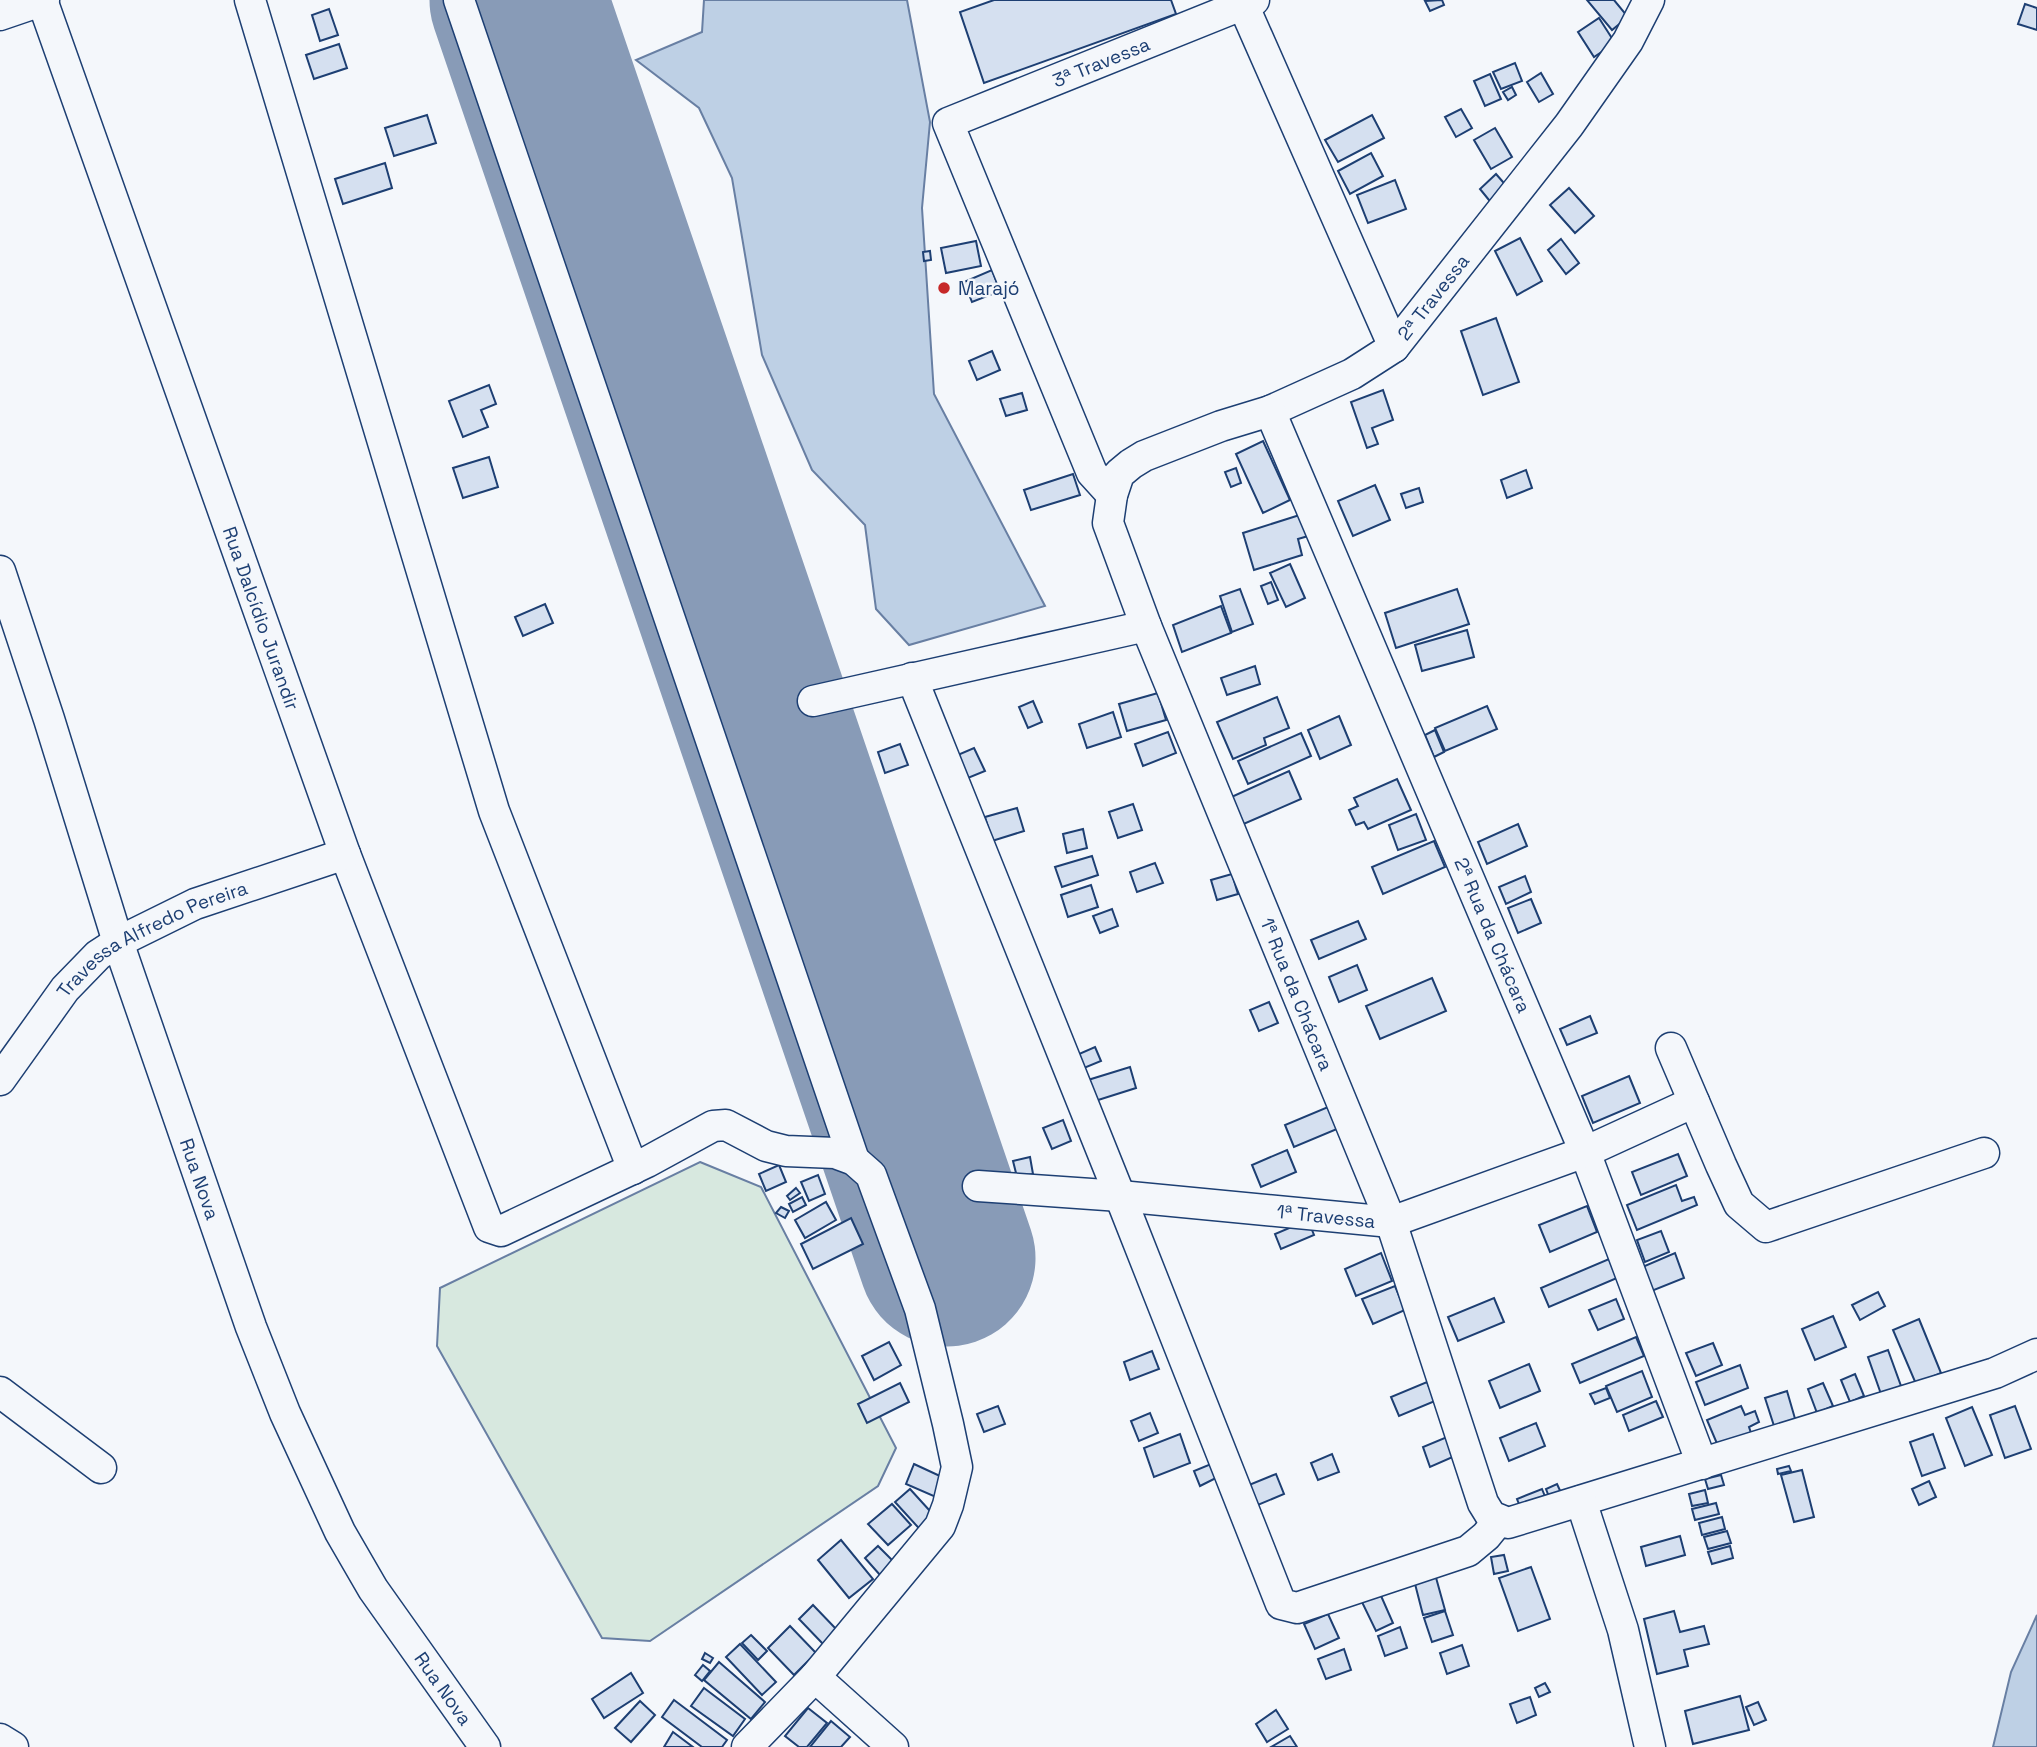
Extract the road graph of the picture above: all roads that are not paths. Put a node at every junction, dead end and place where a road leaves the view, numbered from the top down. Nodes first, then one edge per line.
1 (43, 0) edge
2 (250, 0) edge
3 (459, 0) edge
4 (1649, 0) edge
5 (1246, 2) edge
6 (0, 15) edge
7 (1394, 347) junction
8 (1270, 411) junction
9 (1115, 484) junction
10 (0, 571) edge
11 (1146, 626) junction
12 (912, 678) junction
13 (813, 701) dead end
14 (345, 854) junction
15 (118, 942) junction
16 (1671, 1048) dead end
17 (0, 1080) edge
18 (1694, 1102) junction
19 (1585, 1152) junction
20 (1984, 1153) dead end
21 (854, 1160) junction
22 (633, 1169) junction
23 (978, 1186) dead end
24 (1120, 1196) junction
25 (1391, 1223) junction
26 (2037, 1354) edge
27 (0, 1392) edge
28 (1702, 1464) junction
29 (101, 1468) dead end
30 (1581, 1501) junction
31 (1495, 1518) junction
32 (815, 1677) junction
33 (0, 1739) edge
34 (13, 1747) edge
35 (485, 1747) edge
36 (747, 1747) edge
37 (893, 1747) edge
38 (1650, 1747) edge

1 - 6 street
1 - 14 street, Rua Dalcídio Jurandir
2 - 22 street
3 - 21 street
4 - 7 street, 2ª Travessa
5 - 7 street
5 - 9 street, 3ª Travessa
7 - 8 street, 2ª Travessa
8 - 9 street, 2ª Travessa
8 - 19 street, 2ª Rua da Chácara
9 - 11 street, 1ª Rua da Chácara
10 - 15 street, Rua Nova
11 - 12 street
11 - 25 street, 1ª Rua da Chácara
12 - 13 street
12 - 24 street
14 - 15 street, Travessa Alfredo Pereira
14 - 22 street, Rua Dalcídio Jurandir
15 - 17 street, Travessa Alfredo Pereira
15 - 35 street, Rua Nova
16 - 18 street
18 - 19 street, 1ª Travessa
18 - 20 street
19 - 25 street, 1ª Travessa
19 - 28 street, 2ª Rua da Chácara
21 - 22 street
21 - 32 street
23 - 24 street, 1ª Travessa
24 - 25 street, 1ª Travessa
24 - 31 street
25 - 31 street, 1ª Rua da Chácara
26 - 28 street
27 - 29 street
28 - 30 street
30 - 31 street
30 - 38 street
32 - 36 street
32 - 37 street
33 - 34 street

